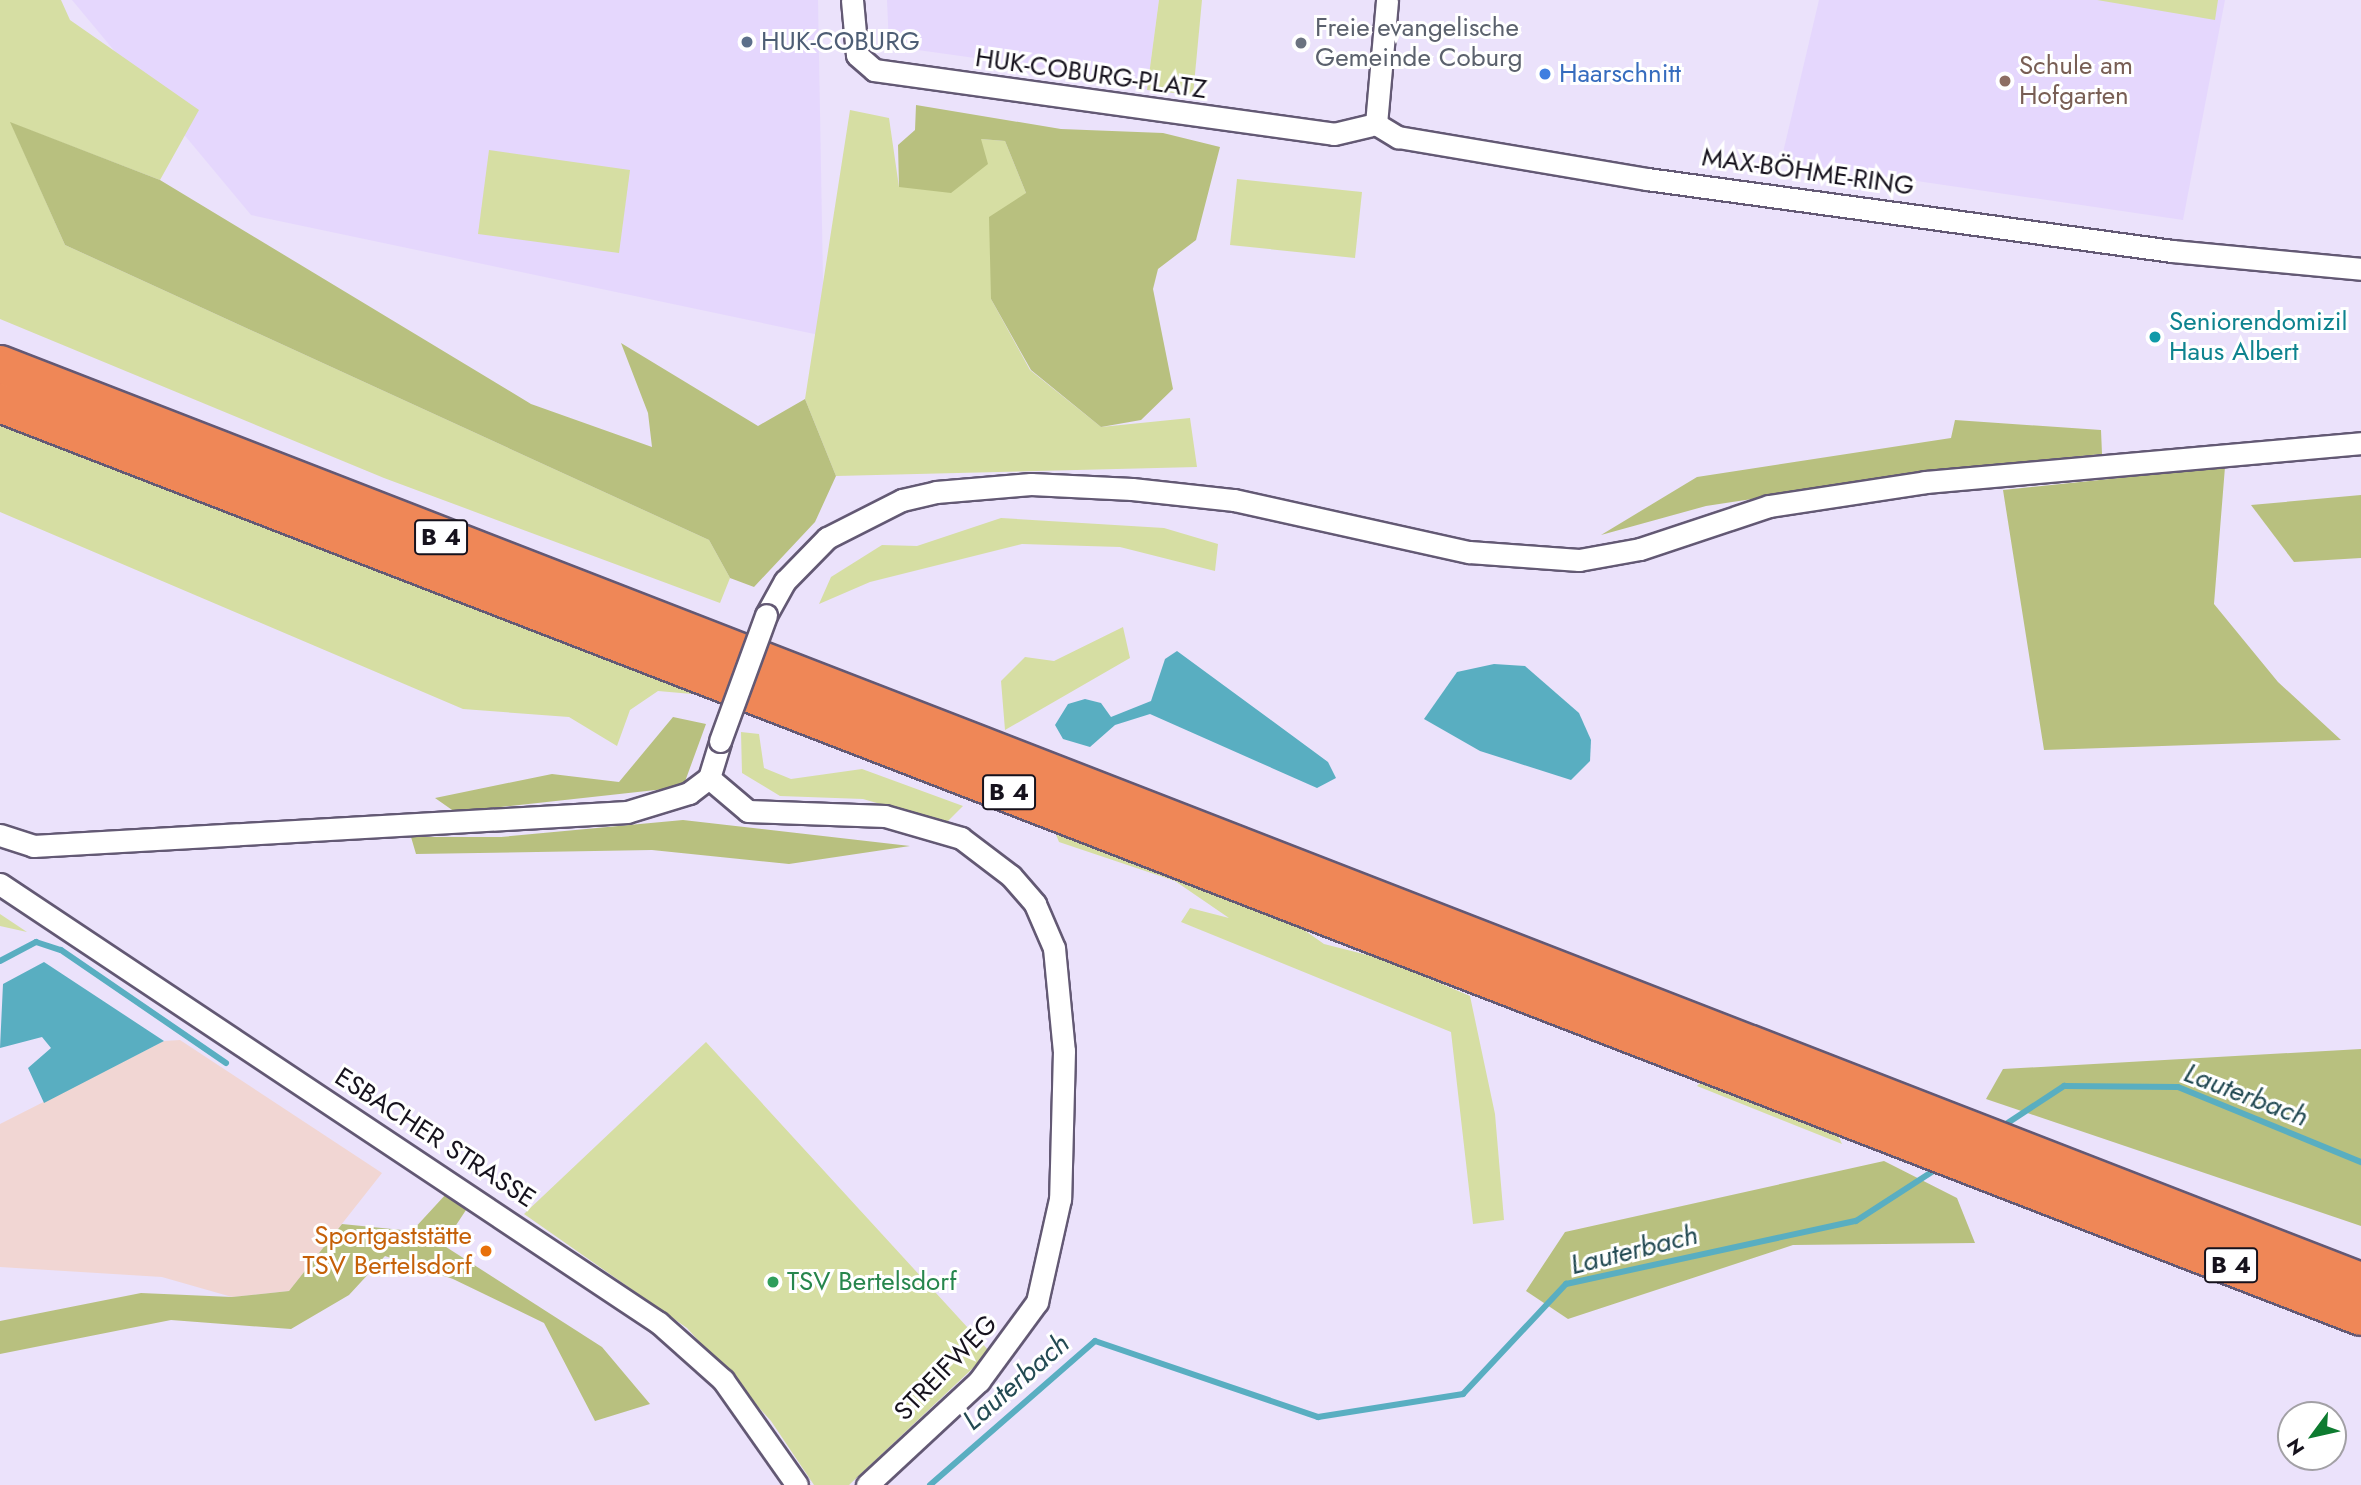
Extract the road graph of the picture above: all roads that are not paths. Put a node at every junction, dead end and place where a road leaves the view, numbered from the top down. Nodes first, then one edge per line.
1 (852, 0) edge
2 (1387, 0) edge
3 (1376, 124) junction
4 (2361, 270) edge
5 (0, 365) edge
6 (0, 403) edge
7 (2361, 443) edge
8 (709, 778) junction
9 (0, 835) edge
10 (0, 884) edge
11 (1894, 1119) junction
12 (2024, 1168) junction
13 (2361, 1282) edge
14 (2361, 1316) edge
15 (797, 1485) edge
16 (867, 1485) edge

1 - 3 street, HUK-COBURG-PLATZ
2 - 3 street
3 - 4 street, MAX-BÖHME-RING
5 - 11 highway, B 4
6 - 11 highway, B 4
7 - 8 street, bridge
8 - 9 street
8 - 16 street, STREIFWEG
10 - 15 street, ESBACHER STRASSE
11 - 12 highway, B 4
12 - 13 highway, B 4
12 - 14 highway, B 4

